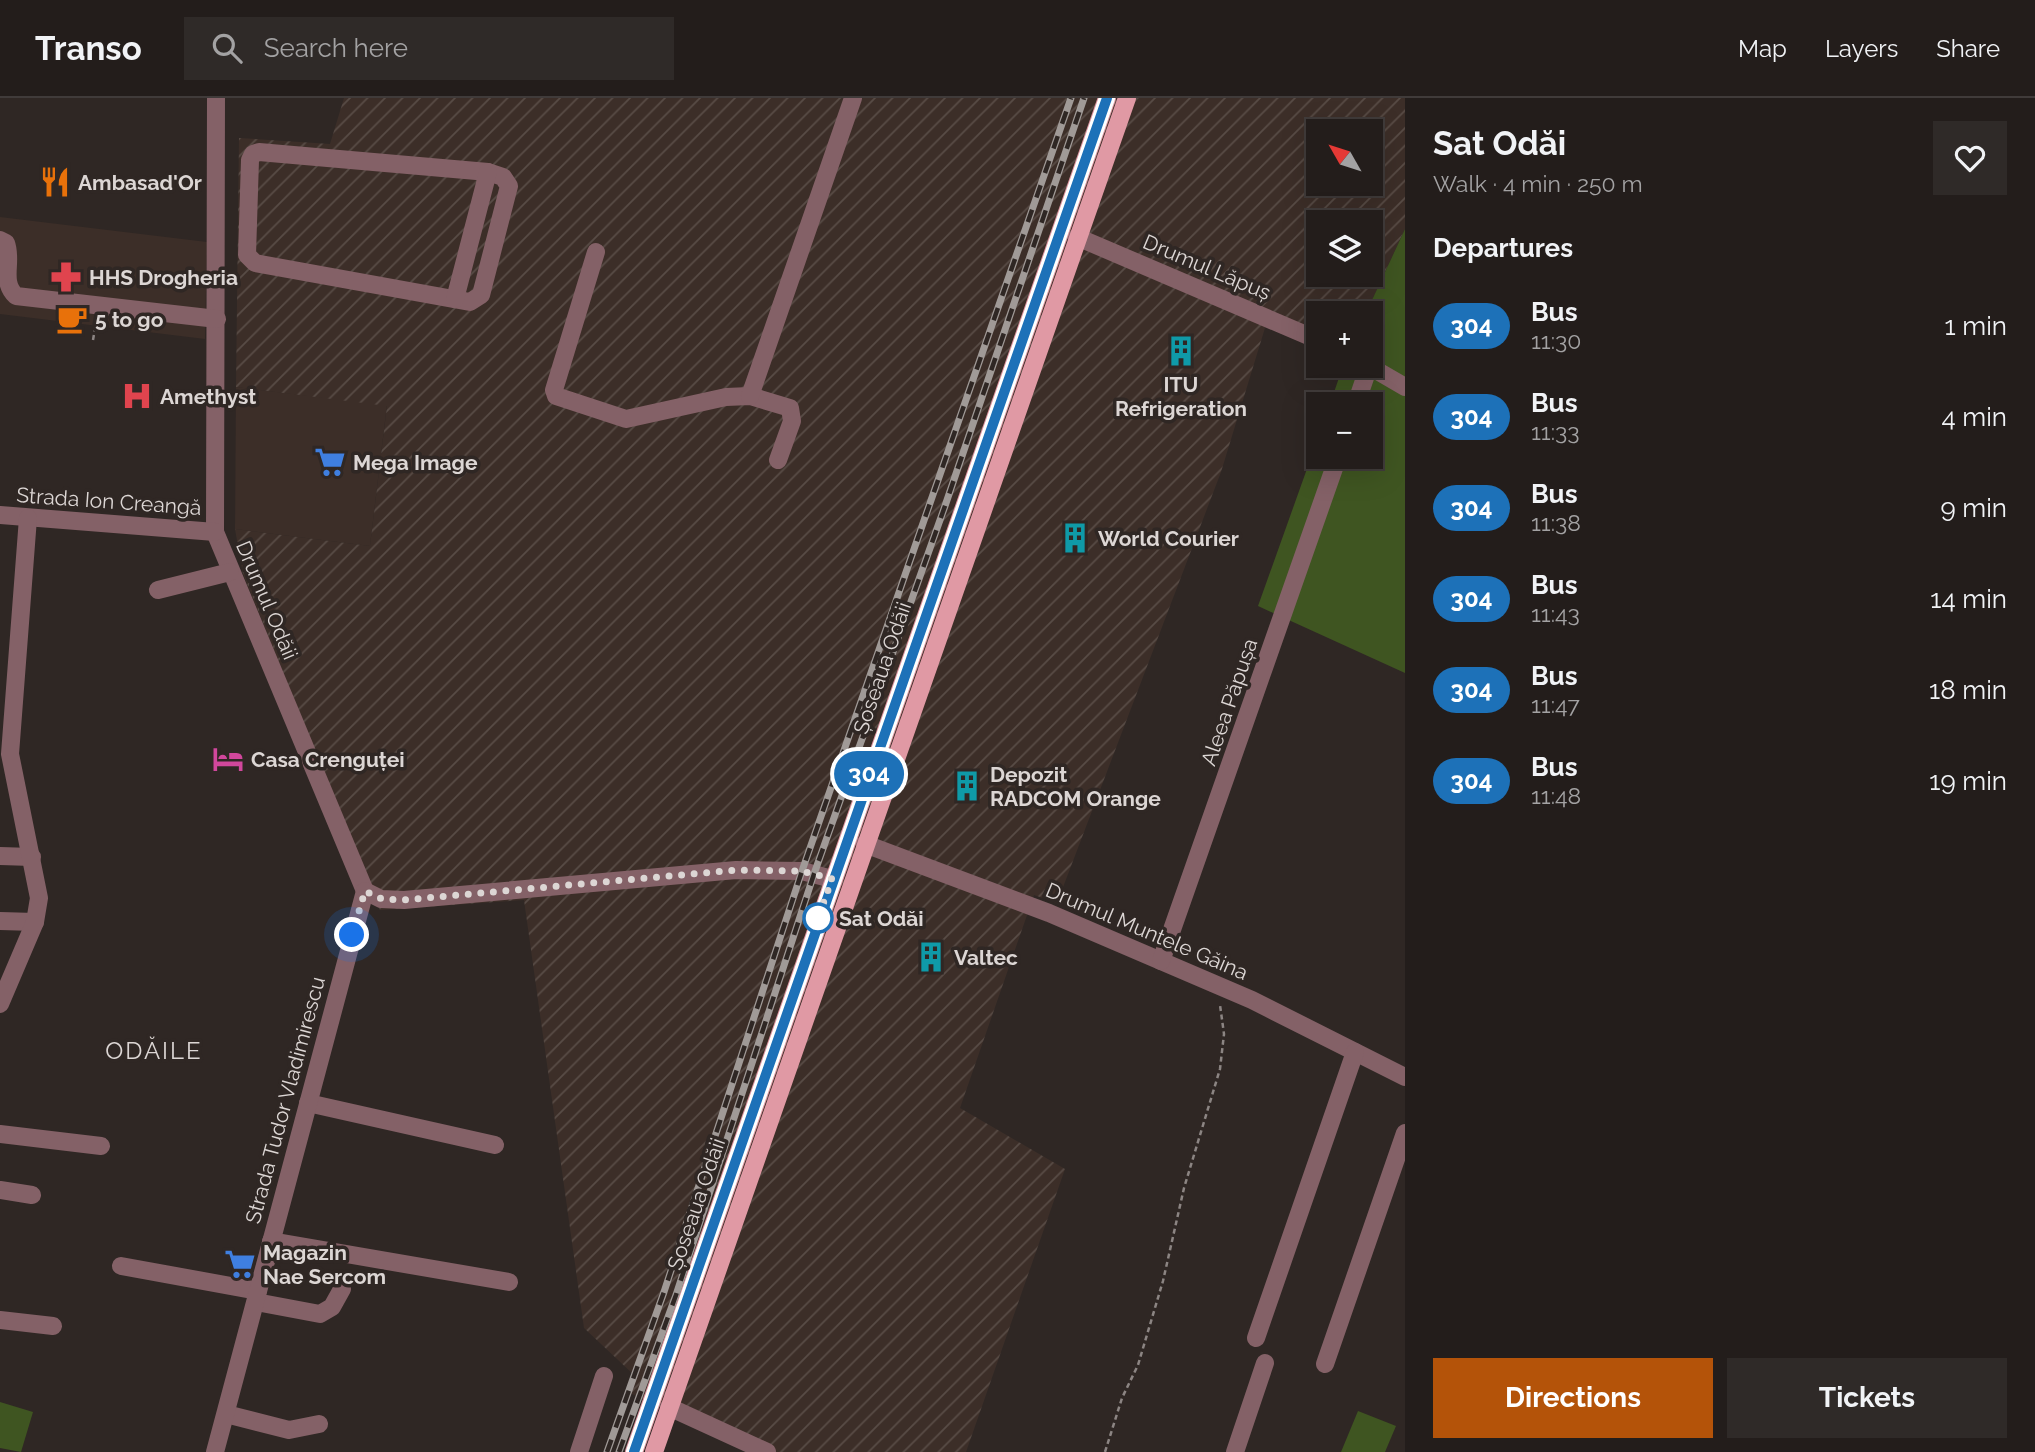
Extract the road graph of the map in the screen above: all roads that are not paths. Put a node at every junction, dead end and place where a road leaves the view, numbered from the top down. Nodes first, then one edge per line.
1 (216, 98) edge
2 (853, 98) edge
3 (1107, 98) edge
4 (1126, 98) edge
5 (217, 205) junction
6 (248, 207) junction
7 (1077, 237) junction
8 (0, 240) edge
9 (596, 252) dead end
10 (217, 319) junction
11 (1306, 335) edge
12 (1383, 374) edge
13 (1405, 387) edge
14 (750, 396) junction
15 (778, 460) dead end
16 (1334, 469) edge
17 (0, 515) edge
18 (28, 518) junction
19 (215, 531) junction
20 (230, 572) junction
21 (158, 590) dead end
22 (5, 738) edge
23 (865, 844) junction
24 (0, 856) edge
25 (32, 857) junction
26 (832, 879) junction
27 (365, 891) junction
28 (0, 921) edge
29 (35, 922) junction
30 (1161, 961) junction
31 (0, 1004) edge
32 (1355, 1052) junction
33 (1405, 1077) edge
34 (307, 1103) junction
35 (1405, 1133) edge
36 (0, 1134) edge
37 (495, 1145) dead end
38 (101, 1146) dead end
39 (0, 1190) edge
40 (32, 1195) dead end
41 (271, 1241) junction
42 (121, 1266) dead end
43 (509, 1282) dead end
44 (342, 1289) dead end
45 (257, 1296) junction
46 (0, 1320) edge
47 (53, 1326) dead end
48 (1256, 1338) dead end
49 (1265, 1363) dead end
50 (1325, 1364) dead end
51 (604, 1376) dead end
52 (669, 1407) junction
53 (226, 1414) junction
54 (319, 1424) dead end
55 (215, 1452) edge
56 (579, 1452) edge
57 (634, 1452) edge
58 (654, 1452) edge
59 (767, 1452) edge
60 (1235, 1452) edge

1 - 5 street, Drumul Odăii
2 - 14 street
3 - 26 main road, Șoseaua Odăii
4 - 7 main road, Șoseaua Odăii
5 - 6 street
5 - 10 street, Drumul Odăii
6 - 6 street
7 - 11 street, Drumul Lăpuș
7 - 23 main road, Șoseaua Odăii
8 - 10 street
9 - 14 street
10 - 19 street, Drumul Odăii
12 - 13 street
14 - 15 street
16 - 30 street, Aleea Păpușa
17 - 18 street, Strada Ion Creangă
18 - 19 street, Strada Ion Creangă
18 - 22 street
19 - 20 street, Drumul Odăii
20 - 21 street
20 - 27 street, Drumul Odăii
22 - 25 street
23 - 30 street, Drumul Muntele Găina
23 - 52 main road, Șoseaua Odăii
24 - 25 street
25 - 29 street
26 - 27 street
26 - 57 main road, Șoseaua Odăii
27 - 34 street, Strada Tudor Vladimirescu
28 - 29 street
29 - 31 street
30 - 32 street, Drumul Muntele Găina
32 - 33 street, Drumul Muntele Găina
32 - 48 street
34 - 37 street
34 - 41 street, Strada Tudor Vladimirescu
35 - 50 street
36 - 38 street
39 - 40 street
41 - 43 street
41 - 45 street, Strada Tudor Vladimirescu
42 - 45 street
44 - 45 street
45 - 53 street, Strada Tudor Vladimirescu
46 - 47 street
49 - 60 street
51 - 56 street
52 - 58 main road, Șoseaua Odăii
52 - 59 street
53 - 54 street
53 - 55 street, Strada Tudor Vladimirescu

